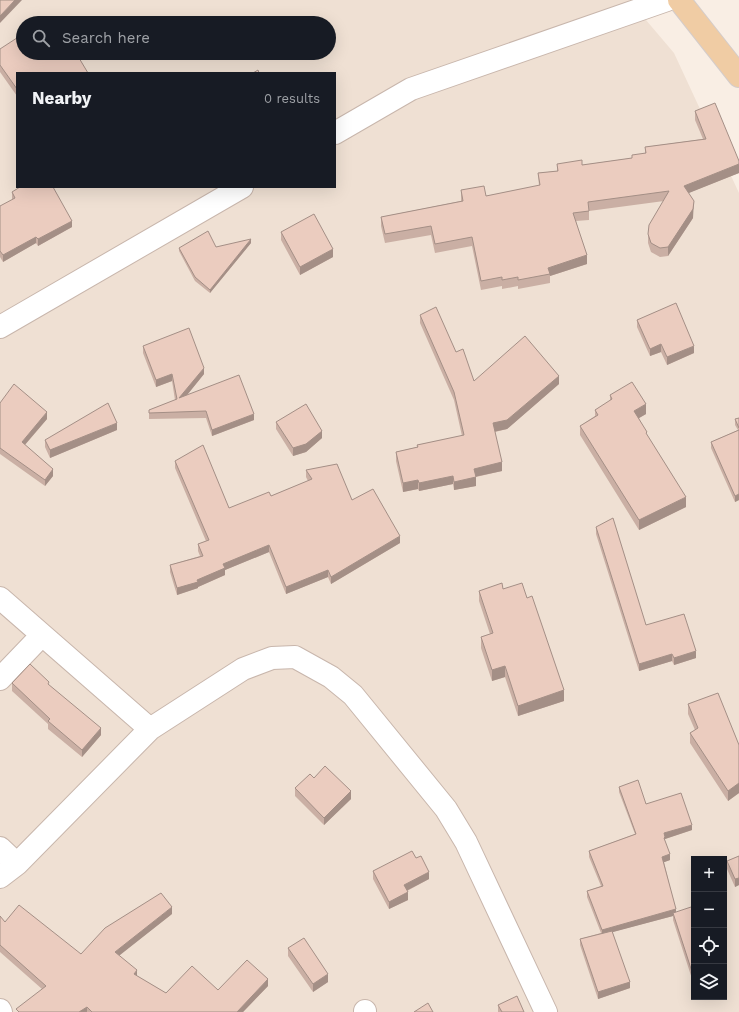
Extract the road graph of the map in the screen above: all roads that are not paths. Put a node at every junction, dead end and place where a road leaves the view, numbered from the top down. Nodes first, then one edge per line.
1 (667, 0) edge
2 (679, 0) edge
3 (739, 76) edge
4 (336, 132) edge
5 (240, 188) edge
6 (0, 327) edge
7 (0, 598) edge
8 (42, 635) junction
9 (0, 679) edge
10 (150, 730) junction
11 (0, 848) edge
12 (17, 864) junction
13 (0, 877) edge
14 (546, 1012) edge

1 - 4 street
2 - 3 main road
5 - 6 street
7 - 8 street
8 - 9 street
8 - 10 street
10 - 12 street
10 - 14 street
11 - 12 street
12 - 13 street

